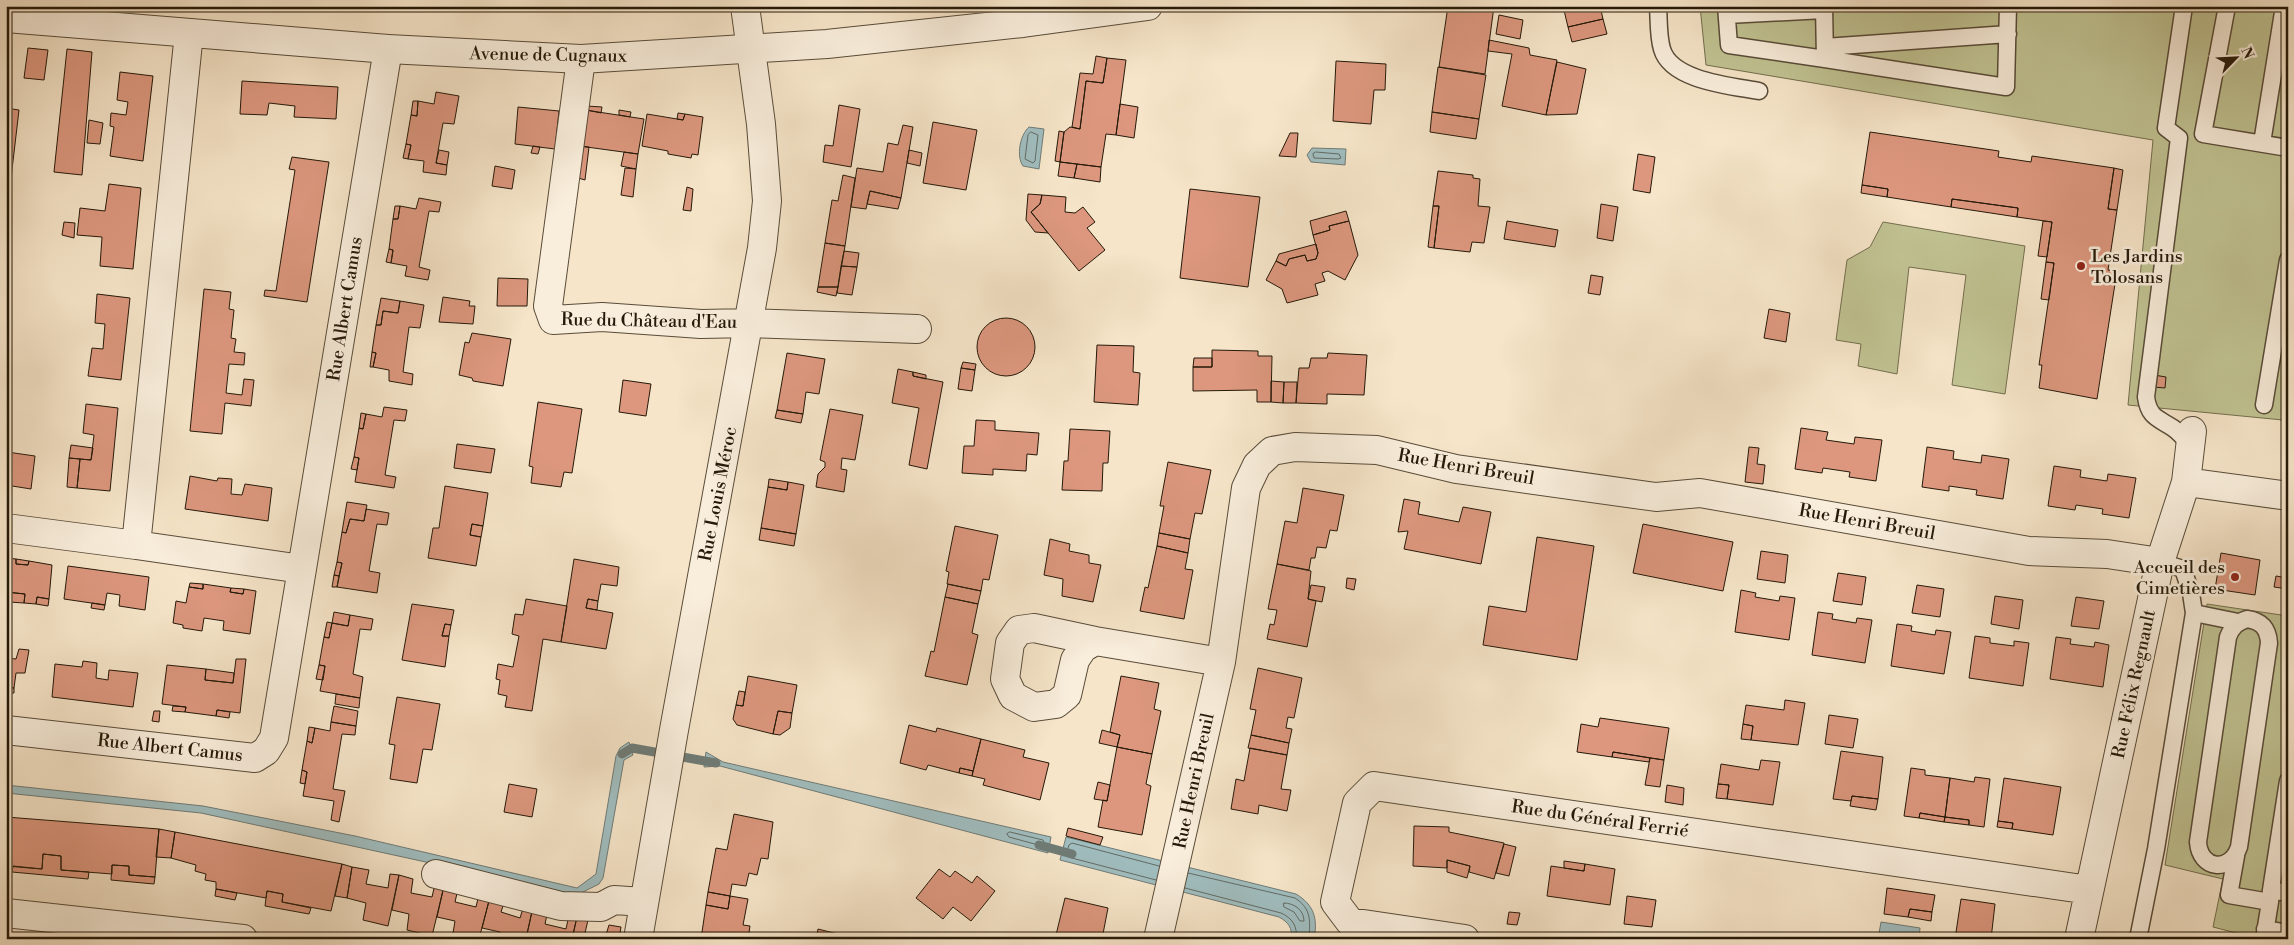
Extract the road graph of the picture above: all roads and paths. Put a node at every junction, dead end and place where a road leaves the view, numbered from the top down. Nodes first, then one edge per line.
1 (745, 6) edge
2 (1148, 6) edge
3 (1658, 6) edge
4 (2008, 6) edge
5 (2184, 6) edge
6 (2227, 6) edge
7 (2284, 6) edge
8 (1824, 8) edge
9 (1726, 11) edge
10 (6, 18) edge
11 (189, 33) junction
12 (2008, 34) junction
13 (750, 48) junction
14 (388, 49) junction
15 (1825, 53) junction
16 (580, 59) junction
17 (1759, 92) dead end
18 (2204, 134) junction
19 (2180, 138) junction
20 (2262, 143) junction
21 (2288, 148) edge
22 (2288, 260) edge
23 (750, 323) junction
24 (917, 328) dead end
25 (2264, 405) dead end
26 (2191, 438) joint
27 (2186, 482) junction
28 (2288, 496) edge
29 (6, 528) edge
30 (136, 545) junction
31 (2160, 562) junction
32 (302, 569) junction
33 (2194, 613) junction
34 (2238, 622) junction
35 (1095, 641) dead end
36 (1221, 662) junction
37 (6, 730) edge
38 (2288, 781) edge
39 (2236, 856) junction
40 (436, 874) dead end
41 (2089, 890) junction
42 (2288, 893) edge
43 (2270, 896) junction
44 (644, 902) junction
45 (6, 913) edge
46 (2288, 933) edge
47 (2264, 934) edge
48 (243, 939) edge
49 (638, 939) edge
50 (1158, 939) edge
51 (1464, 939) edge
52 (2079, 939) edge
53 (2138, 939) edge

1 - 13 street, Rue Louis Méroc
2 - 13 street, Avenue de Cugnaux
3 - 17 lane
4 - 12 lane
5 - 19 lane
6 - 18 lane
7 - 20 lane
8 - 9 lane
8 - 15 lane
9 - 15 lane
10 - 11 street, Avenue de Cugnaux
11 - 14 street, Avenue de Cugnaux
11 - 30 street
12 - 15 lane
12 - 15 lane
13 - 16 street, Avenue de Cugnaux
13 - 23 street, Rue Louis Méroc
14 - 16 street, Avenue de Cugnaux
14 - 32 street, Rue Albert Camus
16 - 23 street, Rue du Château d'Eau
18 - 19 lane
18 - 20 lane
19 - 26 lane
20 - 21 lane
22 - 25 lane
23 - 24 street, Rue du Château d'Eau
23 - 44 street, Rue Louis Méroc
26 - 27 street, Rue Félix Regnault
27 - 28 street
27 - 31 street, Rue Félix Regnault
29 - 30 street
30 - 32 street
31 - 33 lane
31 - 36 street, Rue Henri Breuil
31 - 41 street, Rue Félix Regnault
32 - 37 street, Rue Albert Camus
33 - 34 lane
33 - 53 lane
34 - 39 lane
34 - 39 lane
35 - 36 street
36 - 50 street, Rue Henri Breuil
38 - 43 lane
39 - 43 lane
40 - 44 street
41 - 51 street, Rue du Général Ferrié
41 - 52 street, Rue Félix Regnault
42 - 43 lane
43 - 47 lane
44 - 49 street, Rue Louis Méroc
45 - 48 street
46 - 47 lane

